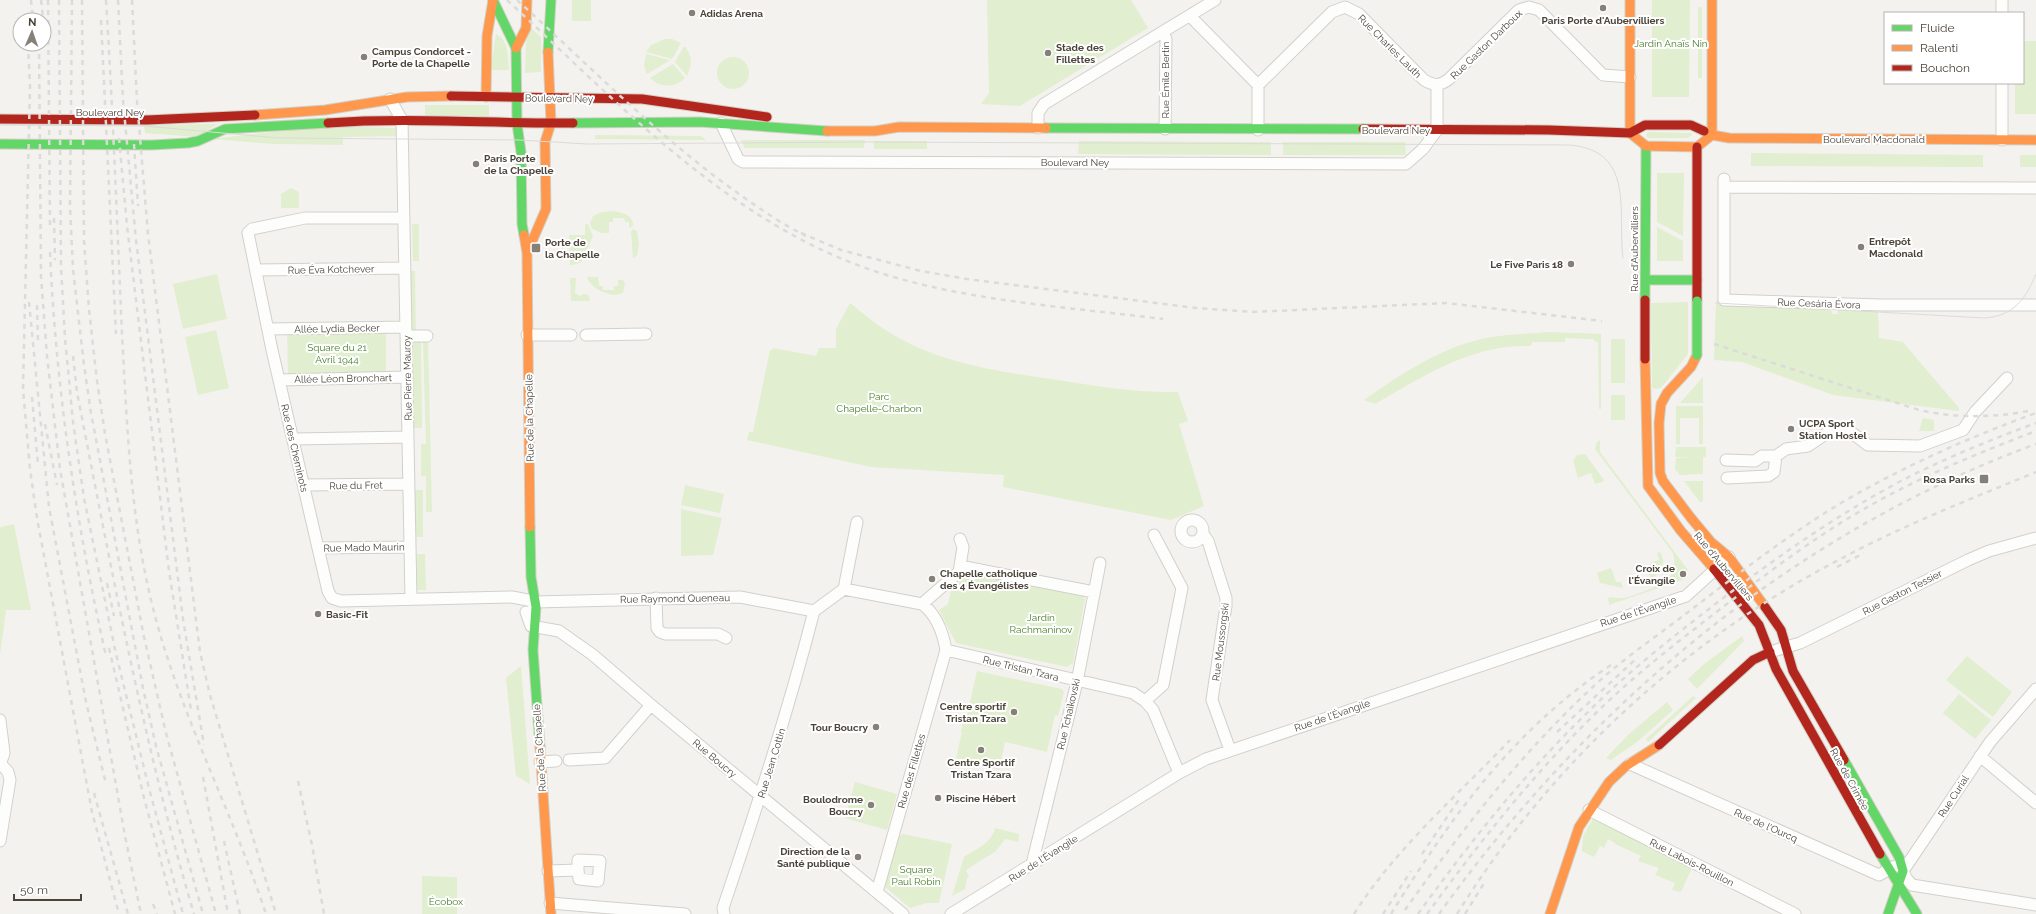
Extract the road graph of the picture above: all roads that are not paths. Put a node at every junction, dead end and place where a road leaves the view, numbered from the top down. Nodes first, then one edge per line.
1 (493, 0) edge
2 (527, 0) edge
3 (551, 0) edge
4 (1215, 0) edge
5 (1630, 0) edge
6 (1712, 0) edge
7 (2002, 0) edge
8 (2002, 12) edge
9 (1190, 16) junction
10 (514, 20) dead end
11 (1163, 33) junction
12 (516, 48) junction
13 (1630, 77) junction
14 (2002, 84) edge
15 (1258, 85) junction
16 (1436, 86) junction
17 (486, 97) junction
18 (516, 98) junction
19 (390, 99) junction
20 (550, 99) junction
21 (0, 112) edge
22 (220, 117) junction
23 (779, 118) dead end
24 (0, 119) edge
25 (793, 119) dead end
26 (402, 120) junction
27 (808, 120) dead end
28 (875, 121) dead end
29 (551, 123) junction
30 (516, 124) junction
31 (721, 124) junction
32 (899, 127) junction
33 (1038, 128) junction
34 (1165, 129) junction
35 (1258, 130) junction
36 (1437, 130) junction
37 (1630, 132) junction
38 (1712, 135) junction
39 (0, 136) edge
40 (2002, 140) junction
41 (2036, 140) edge
42 (176, 143) junction
43 (0, 144) edge
44 (1646, 146) junction
45 (1697, 146) junction
46 (2036, 188) edge
47 (404, 218) junction
48 (527, 253) junction
49 (404, 268) junction
50 (256, 270) junction
51 (1645, 280) junction
52 (1697, 280) junction
53 (2036, 305) edge
54 (268, 329) junction
55 (406, 331) junction
56 (646, 334) dead end
57 (527, 335) junction
58 (571, 335) dead end
59 (586, 335) dead end
60 (427, 336) dead end
61 (407, 377) junction
62 (2008, 378) dead end
63 (280, 380) junction
64 (408, 437) junction
65 (294, 439) junction
66 (1776, 456) junction
67 (1726, 460) dead end
68 (1726, 478) dead end
69 (409, 484) junction
70 (304, 485) junction
71 (857, 522) dead end
72 (1203, 534) dead end
73 (1154, 535) dead end
74 (2036, 538) edge
75 (960, 539) dead end
76 (410, 547) junction
77 (318, 548) junction
78 (1729, 558) junction
79 (1100, 563) dead end
80 (960, 566) junction
81 (1715, 570) junction
82 (531, 583) joint
83 (844, 589) junction
84 (1094, 592) junction
85 (656, 598) junction
86 (411, 600) junction
87 (530, 601) junction
88 (922, 604) junction
89 (814, 611) junction
90 (533, 625) junction
91 (726, 638) dead end
92 (1786, 647) junction
93 (946, 650) junction
94 (1770, 652) junction
95 (1076, 682) junction
96 (2036, 689) edge
97 (1145, 701) junction
98 (651, 706) junction
99 (0, 720) edge
100 (1230, 750) junction
101 (1980, 756) junction
102 (569, 760) dead end
103 (1, 761) edge
104 (556, 761) dead end
105 (540, 762) junction
106 (1630, 764) junction
107 (1179, 773) junction
108 (761, 796) junction
109 (2036, 803) edge
110 (1589, 810) junction
111 (0, 841) edge
112 (1032, 864) junction
113 (1902, 867) junction
114 (1888, 869) junction
115 (548, 870) junction
116 (578, 870) dead end
117 (1898, 884) junction
118 (1926, 888) junction
119 (877, 892) junction
120 (2036, 905) edge
121 (550, 908) edge
122 (1914, 910) edge
123 (685, 914) edge
124 (724, 914) edge
125 (904, 914) edge
126 (951, 914) edge
127 (1550, 914) edge
128 (1795, 914) edge
129 (1888, 914) edge

1 - 12 main road
1 - 17 main road
2 - 12 main road
3 - 20 main road, Rue de la Chapelle
4 - 9 street
5 - 13 main road
6 - 38 main road
7 - 8 street
9 - 11 street
9 - 15 street
10 - 12 main road, Rue de la Chapelle
11 - 33 street
11 - 34 street, Rue Émile Bertin
12 - 18 main road, Rue de la Chapelle
13 - 16 street, Rue Gaston Darboux
13 - 37 main road
14 - 40 street
15 - 16 street, Rue Charles Lauth
15 - 35 street
16 - 36 street
17 - 18 main road, Boulevard Ney
17 - 19 main road, Boulevard Ney
18 - 20 main road, Boulevard Ney
18 - 30 main road, Rue de la Chapelle
19 - 22 main road, Boulevard Ney
19 - 26 street
20 - 23 main road, Boulevard Ney
20 - 29 main road, Rue de la Chapelle
21 - 22 main road, Boulevard Ney
22 - 24 main road, Boulevard Ney
25 - 27 main road
26 - 30 main road, Boulevard Ney
26 - 42 main road, Boulevard Ney
26 - 47 street, Rue Pierre Mauroy
28 - 32 main road, Boulevard Ney
29 - 30 main road, Boulevard Ney
29 - 31 main road, Boulevard Ney
29 - 48 main road, Rue de la Chapelle
30 - 48 main road, Rue de la Chapelle
31 - 32 main road, Boulevard Ney
31 - 36 street, Boulevard Ney
32 - 33 main road, Boulevard Ney
33 - 34 main road, Boulevard Ney
34 - 35 main road, Boulevard Ney
35 - 36 main road, Boulevard Ney
36 - 37 main road, Boulevard Ney
37 - 38 main road, Boulevard Macdonald
37 - 44 main road
38 - 40 main road, Boulevard Macdonald
38 - 45 main road
39 - 42 main road, Boulevard Ney
40 - 41 main road, Boulevard Macdonald
42 - 43 main road, Boulevard Ney
44 - 45 main road
44 - 51 main road, Rue d'Aubervilliers
45 - 52 main road, Rue d'Aubervilliers
46 - 53 street, Rue Cesária Évora
47 - 49 street, Rue Pierre Mauroy
47 - 50 street, Rue des Cheminots
48 - 57 main road, Rue de la Chapelle
49 - 50 street, Rue Éva Kotchever
49 - 55 street, Rue Pierre Mauroy
50 - 54 street, Rue des Cheminots
51 - 52 main road
51 - 81 main road, Rue d'Aubervilliers, bridge
52 - 78 main road, Rue d'Aubervilliers, bridge
54 - 55 street, Allée Lydia Becker
54 - 63 street, Rue des Cheminots
55 - 60 street, Allée Lydia Becker
55 - 61 street, Rue Pierre Mauroy
56 - 59 street
57 - 58 street
57 - 82 main road, Rue de la Chapelle
61 - 63 street, Allée Léon Bronchart
61 - 64 street, Rue Pierre Mauroy
62 - 66 street
63 - 65 street, Rue des Cheminots
64 - 65 street
64 - 69 street, Rue Pierre Mauroy
65 - 70 street, Rue des Cheminots
66 - 67 street
66 - 68 street
69 - 70 street, Rue du Fret
69 - 76 street, Rue Pierre Mauroy
70 - 77 street, Rue des Cheminots
71 - 83 street
72 - 100 street, Rue Moussorgski
73 - 97 street
74 - 92 street, Rue Gaston Tessier
75 - 80 street
76 - 77 street, Rue Mado Maurin
76 - 86 street, Rue Pierre Mauroy
77 - 86 street, Rue des Cheminots
78 - 81 street, Rue de l'Évangile
78 - 92 main road, Rue d'Aubervilliers
79 - 84 street, Rue Tchaïkovski
80 - 84 street
80 - 88 street
81 - 94 main road, Rue d'Aubervilliers
81 - 100 street, Rue de l'Évangile
82 - 87 street, Rue de la Chapelle
83 - 88 street
83 - 89 street
84 - 95 street, Rue Tchaïkovski
85 - 87 street, Rue Raymond Queneau
85 - 89 street, Rue Raymond Queneau
85 - 91 street
86 - 87 street, Rue des Cheminots
87 - 90 street
87 - 90 street, Rue de la Chapelle
88 - 93 street
89 - 108 street, Rue Jean Cottin
90 - 98 street, Rue Boucry
90 - 105 main road, Rue de la Chapelle
92 - 94 street, Rue Gaston Tessier
92 - 113 main road, Rue de Crimée
93 - 95 street, Rue Tristan Tzara
93 - 119 street, Rue des Fillettes
94 - 106 main road
94 - 114 main road, Rue de Crimée
95 - 97 street, Rue Tristan Tzara
95 - 112 street, Rue Tchaïkovski
96 - 101 street, Rue Curial
97 - 107 street, Rue Tristan Tzara
98 - 102 street
98 - 108 street, Rue Boucry
99 - 103 street
100 - 107 street, Rue de l'Évangile
101 - 109 street
101 - 113 street, Rue Curial
103 - 111 street
104 - 105 street
105 - 115 main road, Rue de la Chapelle
106 - 110 main road
106 - 114 street, Rue de l'Ourcq
107 - 112 street, Rue de l'Évangile
108 - 119 street, Rue Boucry
108 - 124 street, Rue Jean Cottin
110 - 127 main road
110 - 128 street, Rue Labois-Rouillon
112 - 126 street, Rue de l'Évangile
113 - 114 street, Rue de l'Ourcq
113 - 117 main road, Rue Curial
113 - 118 street
114 - 117 main road, Rue de Crimée
115 - 116 street
115 - 121 main road, Rue de la Chapelle
117 - 122 main road, Rue de Crimée
117 - 129 main road, Rue Curial
118 - 120 street
118 - 122 street
119 - 125 street, Rue Boucry
121 - 123 street

